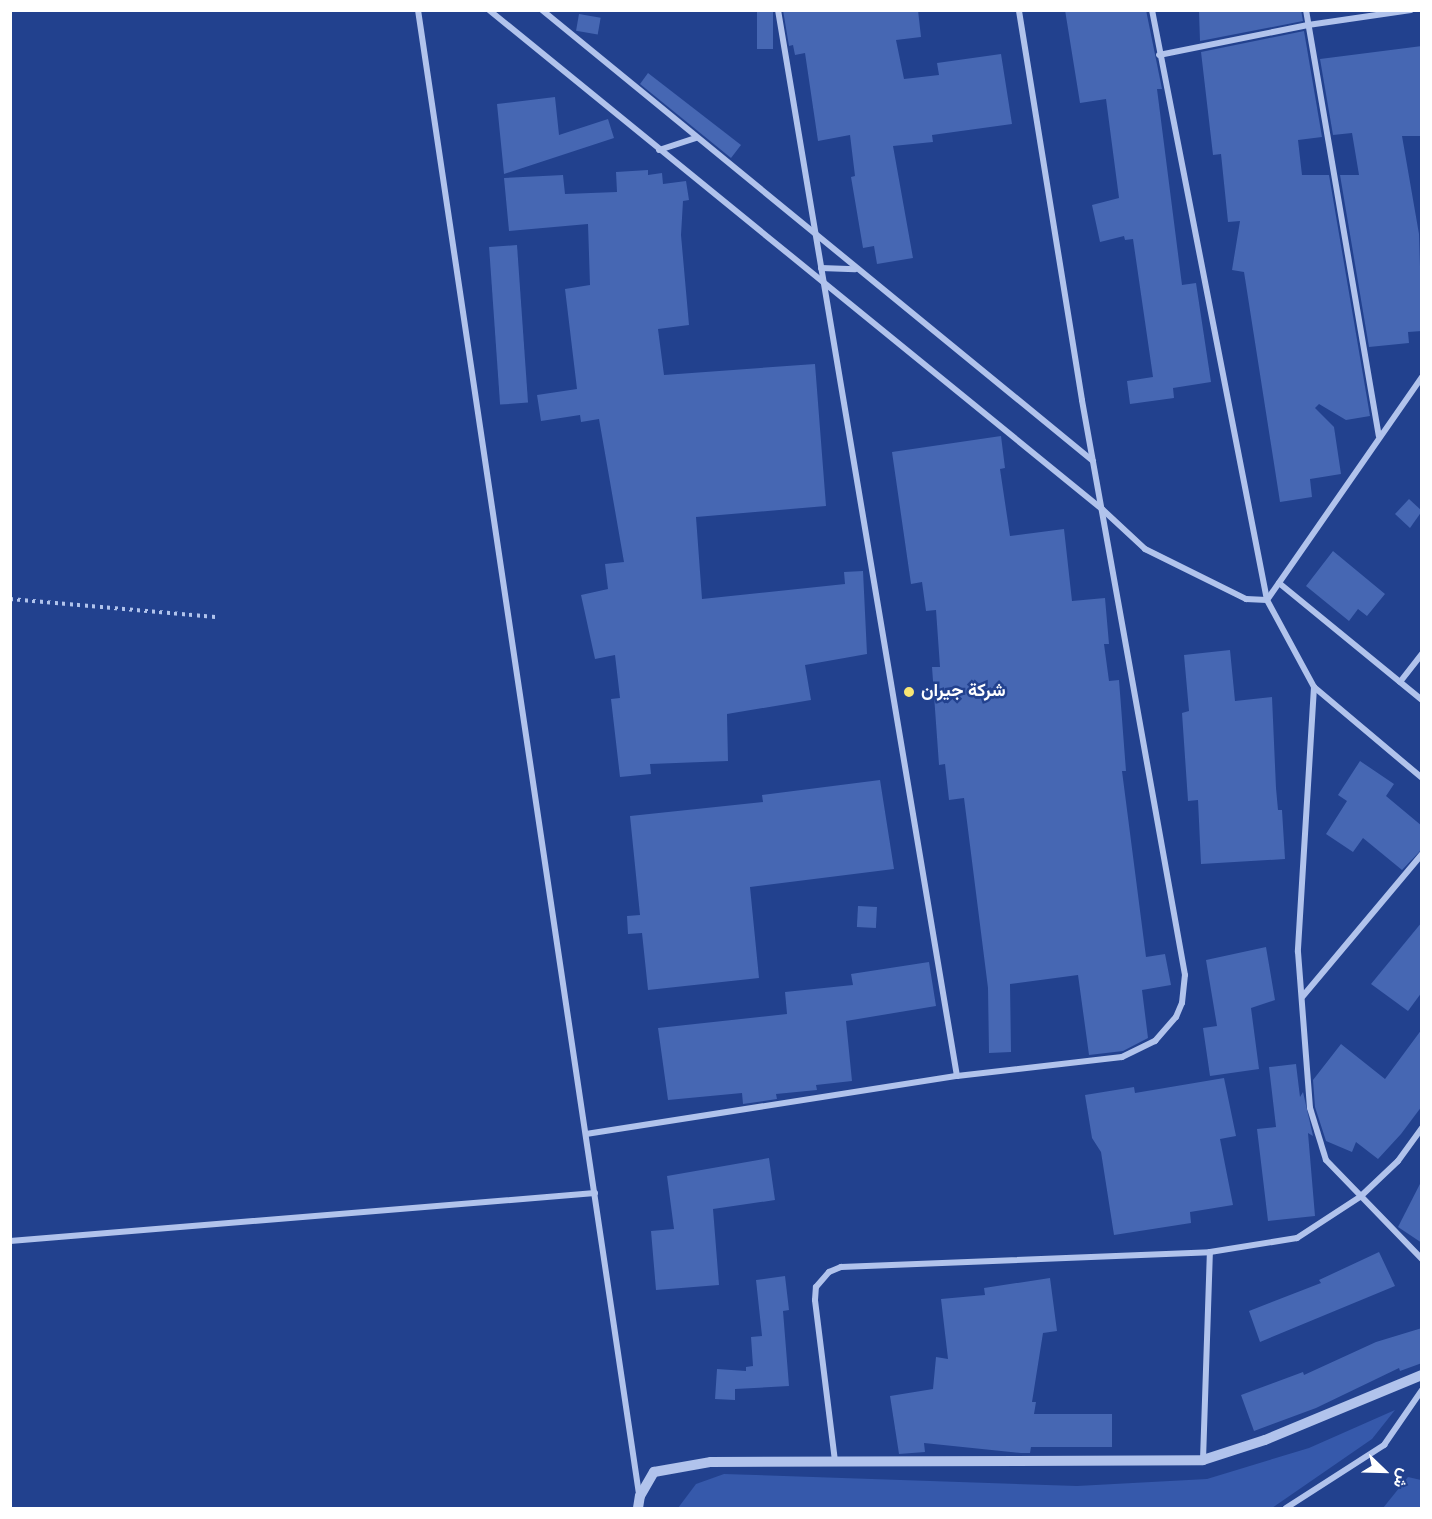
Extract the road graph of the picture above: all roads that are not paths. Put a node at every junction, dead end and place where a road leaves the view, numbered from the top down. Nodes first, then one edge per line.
1 (418, 10) edge
2 (489, 10) edge
3 (542, 10) edge
4 (778, 10) edge
5 (1019, 10) edge
6 (1152, 10) edge
7 (1306, 10) edge
8 (1411, 10) edge
9 (1308, 25) junction
10 (1159, 55) junction
11 (696, 138) junction
12 (659, 150) junction
13 (816, 237) junction
14 (821, 268) junction
15 (855, 269) junction
16 (824, 287) junction
17 (1422, 377) edge
18 (1379, 436) junction
19 (1094, 462) junction
20 (1102, 509) junction
21 (1279, 583) junction
22 (1267, 600) junction
23 (1422, 654) edge
24 (1400, 682) junction
25 (1314, 687) junction
26 (1422, 700) edge
27 (1422, 778) edge
28 (1422, 854) edge
29 (1303, 996) junction
30 (957, 1076) junction
31 (1422, 1128) edge
32 (586, 1134) junction
33 (595, 1193) junction
34 (1360, 1197) junction
35 (10, 1241) edge
36 (1210, 1251) junction
37 (1422, 1259) edge
38 (1422, 1375) edge
39 (1422, 1390) edge
40 (1203, 1460) junction
41 (835, 1461) junction
42 (640, 1496) junction
43 (638, 1509) edge
44 (1286, 1509) edge

1 - 32 street
2 - 12 street
3 - 11 street
4 - 13 street
5 - 19 street
6 - 10 street
7 - 9 street
8 - 9 street
9 - 10 street
9 - 18 street
10 - 22 street
11 - 12 street
11 - 13 street
12 - 16 street
13 - 14 street
13 - 15 street
14 - 15 street
14 - 16 street
15 - 19 street
16 - 20 street
16 - 30 street
17 - 18 street
18 - 21 street
19 - 20 street
20 - 22 street
20 - 30 street
21 - 22 street
21 - 24 street
22 - 25 street
23 - 24 street
24 - 26 street
25 - 27 street
25 - 29 street
28 - 29 street
29 - 34 street
30 - 32 street
31 - 34 street
32 - 33 street
33 - 35 street
33 - 42 street
34 - 36 street
34 - 37 street
36 - 40 street
36 - 41 street
38 - 40 street
39 - 44 street
40 - 41 street
41 - 42 street
42 - 43 street

